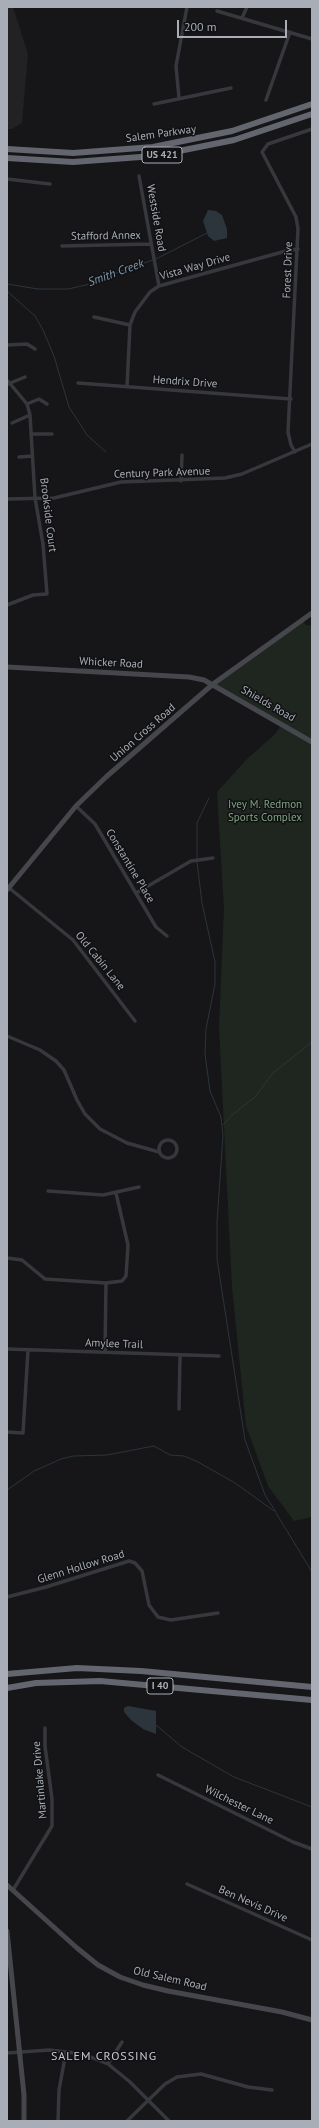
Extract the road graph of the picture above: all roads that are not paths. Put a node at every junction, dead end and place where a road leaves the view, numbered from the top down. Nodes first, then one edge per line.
1 (187, 7) edge
2 (248, 7) edge
3 (216, 11) dead end
4 (242, 18) junction
5 (290, 32) junction
6 (312, 39) edge
7 (231, 88) dead end
8 (179, 98) junction
9 (266, 100) dead end
10 (154, 104) dead end
11 (312, 104) edge
12 (312, 114) edge
13 (312, 129) edge
14 (7, 150) edge
15 (7, 158) edge
16 (139, 176) dead end
17 (7, 179) edge
18 (50, 184) dead end
19 (151, 244) junction
20 (62, 246) dead end
21 (298, 249) junction
22 (159, 286) junction
23 (94, 317) dead end
24 (130, 325) junction
25 (7, 345) edge
26 (35, 349) dead end
27 (25, 377) dead end
28 (8, 382) edge
29 (78, 383) dead end
30 (127, 386) junction
31 (291, 399) junction
32 (27, 404) junction
33 (47, 404) dead end
34 (30, 415) junction
35 (12, 423) dead end
36 (31, 434) junction
37 (52, 434) dead end
38 (312, 444) edge
39 (295, 452) junction
40 (182, 455) dead end
41 (32, 456) junction
42 (19, 457) dead end
43 (181, 481) junction
44 (35, 498) junction
45 (7, 499) edge
46 (7, 605) edge
47 (312, 613) edge
48 (7, 667) edge
49 (213, 684) junction
50 (312, 742) edge
51 (76, 806) junction
52 (214, 858) dead end
53 (8, 888) edge
54 (136, 893) junction
55 (167, 936) dead end
56 (135, 1021) dead end
57 (7, 1036) edge
58 (159, 1152) junction
59 (139, 1187) dead end
60 (48, 1192) dead end
61 (116, 1193) junction
62 (7, 1258) edge
63 (106, 1284) junction
64 (7, 1349) edge
65 (28, 1350) junction
66 (105, 1352) junction
67 (180, 1356) junction
68 (219, 1356) dead end
69 (179, 1409) dead end
70 (7, 1432) edge
71 (7, 1597) edge
72 (218, 1613) dead end
73 (7, 1674) edge
74 (312, 1687) edge
75 (7, 1688) edge
76 (312, 1700) edge
77 (45, 1728) dead end
78 (158, 1776) dead end
79 (312, 1849) edge
80 (187, 1884) dead end
81 (7, 1885) edge
82 (13, 1890) junction
83 (7, 1931) edge
84 (312, 1940) edge
85 (312, 2020) edge
86 (122, 2042) dead end
87 (66, 2052) junction
88 (7, 2053) edge
89 (20, 2053) junction
90 (108, 2064) junction
91 (272, 2090) dead end
92 (148, 2100) junction
93 (24, 2121) edge
94 (58, 2121) edge
95 (127, 2121) edge
96 (169, 2121) edge

1 - 8 street
2 - 4 street
3 - 4 street
4 - 5 street
5 - 6 street
5 - 9 street
7 - 8 street
8 - 10 street
11 - 14 highway, Salem Parkway / US 421
12 - 15 highway, Salem Parkway / US 421
13 - 21 street, Forest Drive
16 - 19 street, Westside Road
17 - 18 street
19 - 20 street, Stafford Annex
19 - 22 street, Westside Road
21 - 22 street, Vista Way Drive
21 - 31 street, Forest Drive
22 - 24 street, Vista Way Drive
23 - 24 street
24 - 30 street, Vista Way Drive
25 - 26 street
27 - 28 street
28 - 32 street, Brookside Court
29 - 30 street, Hendrix Drive
30 - 31 street, Hendrix Drive
31 - 39 street, Forest Drive
32 - 33 street
32 - 34 street, Brookside Court
34 - 35 street
34 - 36 street, Brookside Court
36 - 37 street
36 - 41 street, Brookside Court
38 - 39 street, Century Park Avenue
39 - 43 street, Century Park Avenue
40 - 43 street
41 - 42 street
41 - 44 street, Brookside Court
43 - 44 street, Century Park Avenue
44 - 45 street, Century Park Avenue
44 - 46 street, Brookside Court
47 - 49 street, Union Cross Road
48 - 49 street, Whicker Road
49 - 50 street, Shields Road
49 - 51 street, Union Cross Road
51 - 53 street, Union Cross Road
51 - 54 street, Constantine Place
52 - 54 street
53 - 56 street, Old Cabin Lane
54 - 55 street, Constantine Place
57 - 58 street
58 - 58 street
59 - 61 street
60 - 61 street
61 - 63 street
62 - 63 street
63 - 66 street
64 - 65 street, Amylee Trail
65 - 66 street, Amylee Trail
65 - 70 street
66 - 67 street, Amylee Trail
67 - 68 street, Amylee Trail
67 - 69 street
71 - 72 street, Glenn Hollow Road
73 - 74 highway, I 40
75 - 76 highway, I 40
77 - 82 street, Martinlake Drive
78 - 79 street, Wilchester Lane
80 - 84 street, Ben Nevis Drive
81 - 82 street, Old Salem Road
82 - 85 street, Old Salem Road
83 - 89 street
86 - 90 street
87 - 89 street
87 - 90 street
87 - 94 street
88 - 89 street
89 - 93 street
90 - 92 street
91 - 92 street
92 - 95 street
92 - 96 street

